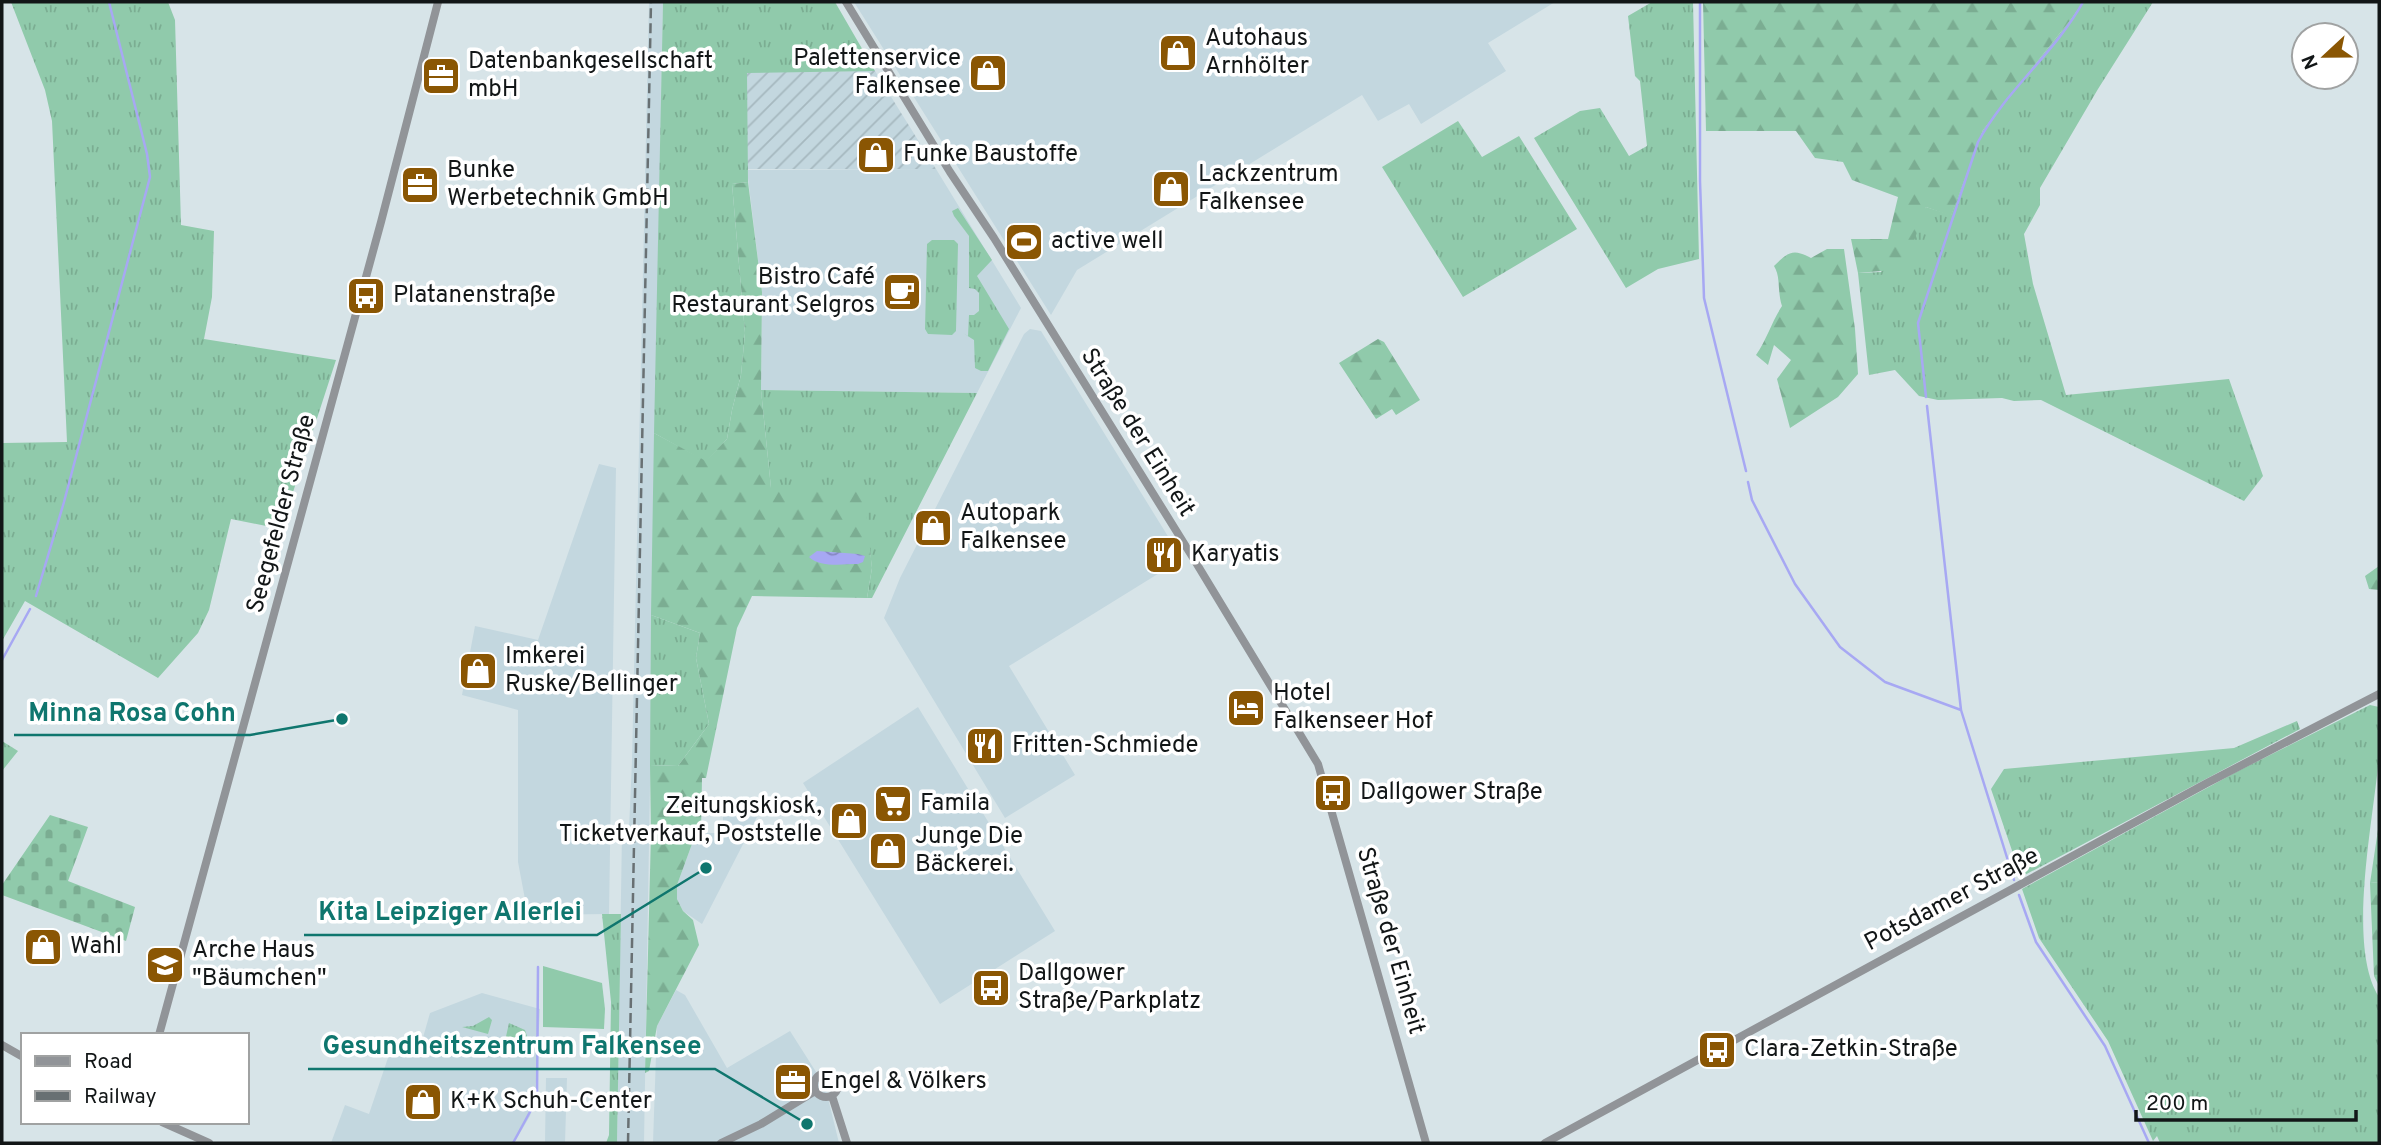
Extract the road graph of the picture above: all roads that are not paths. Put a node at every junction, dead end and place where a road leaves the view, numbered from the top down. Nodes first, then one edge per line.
1 (438, 2) edge
2 (846, 2) edge
3 (2379, 694) edge
4 (160, 1033) edge
5 (2, 1045) edge
6 (21, 1055) edge
7 (816, 1091) junction
8 (832, 1096) junction
9 (166, 1124) edge
10 (209, 1143) edge
11 (721, 1143) edge
12 (847, 1143) edge
13 (1426, 1143) edge
14 (1545, 1143) edge

1 - 4 street, Seegefelder Straße
2 - 13 street, Straße der Einheit
3 - 14 street, Potsdamer Straße
5 - 6 street
7 - 8 street
7 - 8 street
7 - 11 street
8 - 12 street
9 - 10 street

